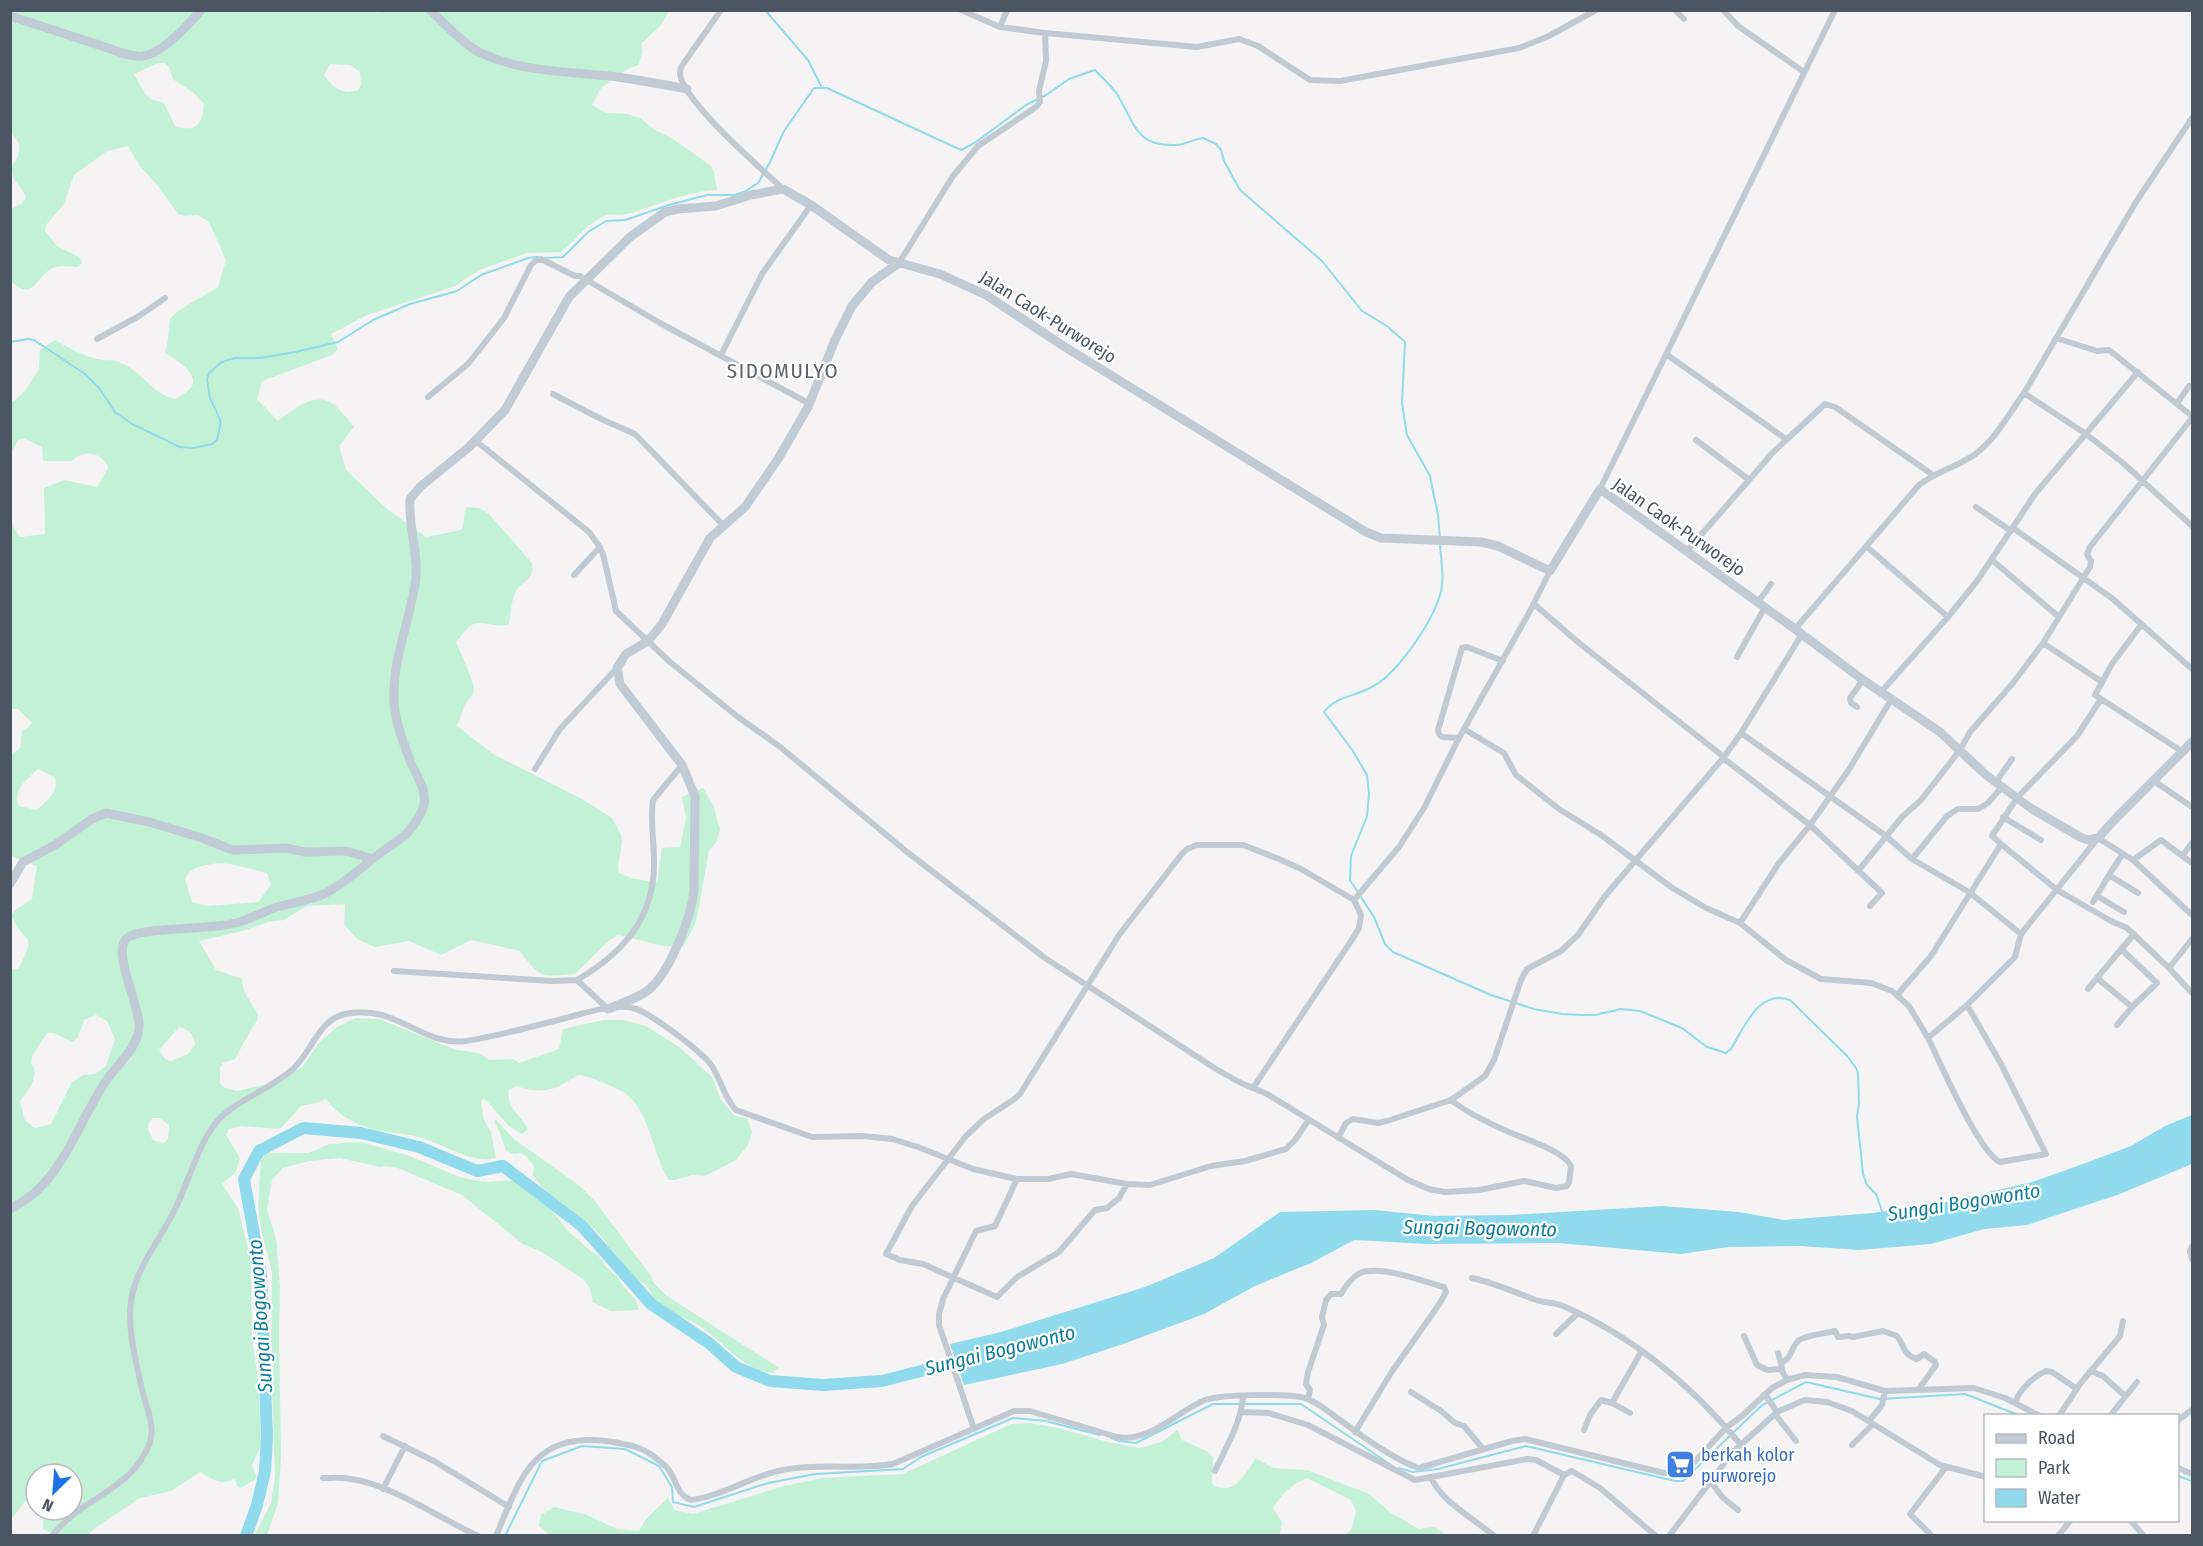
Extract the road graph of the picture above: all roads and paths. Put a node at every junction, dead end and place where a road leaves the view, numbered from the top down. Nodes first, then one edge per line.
1 (201, 10) edge
2 (430, 10) edge
3 (721, 10) edge
4 (960, 10) edge
5 (1007, 10) edge
6 (1596, 10) edge
7 (1675, 10) edge
8 (1723, 10) edge
9 (1835, 10) edge
10 (10, 16) edge
11 (1684, 19) dead end
12 (1000, 27) junction
13 (1045, 33) junction
14 (1804, 72) junction
15 (687, 89) junction
16 (2193, 118) edge
17 (783, 189) junction
18 (811, 206) junction
19 (899, 263) junction
20 (586, 280) junction
21 (165, 298) dead end
22 (2056, 338) junction
23 (97, 339) dead end
24 (1666, 354) junction
25 (721, 355) junction
26 (2138, 372) junction
27 (2189, 386) dead end
28 (2025, 393) junction
29 (554, 394) dead end
30 (428, 397) dead end
31 (2178, 402) junction
32 (810, 404) junction
33 (2193, 417) edge
34 (2086, 434) junction
35 (1786, 439) junction
36 (1696, 440) dead end
37 (476, 441) junction
38 (1933, 474) junction
39 (1748, 479) junction
40 (2142, 481) junction
41 (1600, 489) junction
42 (1976, 507) dead end
43 (723, 525) junction
44 (2193, 526) edge
45 (2012, 529) junction
46 (600, 547) junction
47 (1867, 547) junction
48 (1687, 551) junction
49 (1992, 560) junction
50 (1550, 572) junction
51 (574, 575) dead end
52 (2083, 578) junction
53 (1771, 584) dead end
54 (1534, 604) junction
55 (1762, 605) junction
56 (1948, 617) junction
57 (2059, 617) junction
58 (2141, 625) junction
59 (1799, 632) junction
60 (648, 641) junction
61 (2043, 643) junction
62 (1737, 657) dead end
63 (1503, 661) junction
64 (2192, 669) edge
65 (616, 671) junction
66 (1863, 680) junction
67 (2102, 682) junction
68 (1881, 692) junction
69 (2101, 699) junction
70 (1891, 700) junction
71 (1857, 707) dead end
72 (1464, 729) junction
73 (1741, 733) junction
74 (1459, 738) junction
75 (2193, 742) edge
76 (1960, 750) junction
77 (2183, 752) junction
78 (1723, 758) junction
79 (2012, 759) dead end
80 (682, 765) junction
81 (535, 770) dead end
82 (2154, 781) junction
83 (1999, 784) junction
84 (1831, 795) junction
85 (2017, 798) junction
86 (2193, 807) edge
87 (2003, 817) junction
88 (1810, 825) junction
89 (1886, 836) junction
90 (2098, 838) junction
91 (2041, 840) dead end
92 (2193, 843) edge
93 (2001, 844) junction
94 (2122, 855) junction
95 (2182, 855) junction
96 (373, 859) junction
97 (1912, 859) junction
98 (1635, 860) junction
99 (2133, 860) junction
100 (2193, 863) edge
101 (1858, 871) junction
102 (2109, 875) junction
103 (10, 884) edge
104 (2057, 890) junction
105 (1969, 892) junction
106 (2138, 893) dead end
107 (1356, 898) junction
108 (1870, 906) dead end
109 (2124, 912) dead end
110 (2193, 915) edge
111 (1740, 923) junction
112 (2021, 934) junction
113 (2134, 934) junction
114 (2193, 939) edge
115 (2121, 949) junction
116 (2169, 968) junction
117 (394, 971) dead end
118 (2097, 978) junction
119 (577, 980) junction
120 (1088, 987) junction
121 (2088, 989) dead end
122 (2193, 993) edge
123 (1897, 995) junction
124 (1967, 1005) junction
125 (606, 1007) junction
126 (2132, 1007) junction
127 (2116, 1025) dead end
128 (1928, 1038) junction
129 (1253, 1088) junction
130 (1451, 1100) junction
131 (1308, 1121) junction
132 (1338, 1138) junction
133 (948, 1160) junction
134 (1017, 1179) junction
135 (1127, 1184) junction
136 (10, 1209) edge
137 (2193, 1246) edge
138 (2193, 1259) edge
139 (953, 1277) junction
140 (1472, 1278) dead end
141 (1578, 1313) junction
142 (2123, 1321) dead end
143 (1556, 1334) dead end
144 (1744, 1336) dead end
145 (1641, 1352) junction
146 (1778, 1353) dead end
147 (1781, 1367) junction
148 (2090, 1371) junction
149 (1787, 1380) junction
150 (2137, 1383) dead end
151 (1919, 1389) junction
152 (2077, 1389) junction
153 (1411, 1392) dead end
154 (1885, 1392) junction
155 (1766, 1395) junction
156 (2125, 1396) junction
157 (1243, 1398) junction
158 (1308, 1399) junction
159 (1612, 1403) junction
160 (2015, 1403) junction
161 (2193, 1410) edge
162 (1241, 1411) junction
163 (1776, 1411) junction
164 (1630, 1413) dead end
165 (2036, 1414) edge
166 (2060, 1414) edge
167 (2112, 1414) edge
168 (2179, 1419) edge
169 (1871, 1422) junction
170 (1728, 1428) junction
171 (974, 1429) junction
172 (1584, 1430) dead end
173 (1355, 1431) junction
174 (383, 1436) dead end
175 (1796, 1441) dead end
176 (1742, 1445) junction
177 (1852, 1445) dead end
178 (405, 1446) junction
179 (1484, 1449) junction
180 (1946, 1467) junction
181 (2179, 1468) edge
182 (1215, 1471) dead end
183 (2193, 1474) edge
184 (1564, 1476) junction
185 (1431, 1477) junction
186 (1983, 1477) edge
187 (323, 1478) dead end
188 (1707, 1483) junction
189 (383, 1489) junction
190 (508, 1507) junction
191 (1738, 1510) dead end
192 (2070, 1522) edge
193 (2131, 1522) edge
194 (52, 1536) edge
195 (478, 1536) edge
196 (496, 1536) edge
197 (1494, 1536) edge
198 (1533, 1536) edge
199 (1656, 1536) edge
200 (1669, 1536) edge
201 (1932, 1536) edge
202 (2058, 1536) edge
203 (2144, 1536) edge

1 - 10 street
2 - 15 street
3 - 15 street
4 - 12 street
5 - 12 street
6 - 13 street
7 - 11 street
8 - 14 street
9 - 14 street
12 - 13 street
13 - 19 street
14 - 24 street
15 - 17 street
16 - 22 street
17 - 18 street, Jalan Caok-Purworejo
17 - 20 street
18 - 19 street, Jalan Caok-Purworejo
18 - 25 street
19 - 32 street
19 - 50 street, Jalan Caok-Purworejo
20 - 25 street
20 - 30 street
20 - 37 street
21 - 23 street
22 - 26 street
22 - 28 street
24 - 35 street
24 - 41 street
25 - 32 street
26 - 31 street
26 - 34 street
27 - 31 street
28 - 34 street
28 - 38 street
29 - 43 street
31 - 33 street
32 - 43 street
33 - 40 street
34 - 40 street
34 - 45 street
35 - 38 street
35 - 39 street
36 - 39 street
37 - 46 street
37 - 96 street
38 - 47 street
39 - 48 street
40 - 44 street
40 - 52 street
41 - 48 street, Jalan Caok-Purworejo
41 - 50 street, Jalan Caok-Purworejo
42 - 45 street
43 - 60 street
45 - 49 street
45 - 52 street
46 - 51 street
46 - 60 street
47 - 56 street
47 - 59 street
48 - 55 street, Jalan Caok-Purworejo
49 - 56 street
49 - 57 street
50 - 54 street
52 - 57 street
52 - 58 street
53 - 55 street
54 - 63 street
54 - 78 street
55 - 59 street, Jalan Caok-Purworejo
55 - 62 street
56 - 68 street
57 - 61 street
58 - 64 street
58 - 67 street
59 - 66 street, Jalan Caok-Purworejo
59 - 73 street
60 - 65 street
60 - 120 street
61 - 67 street
61 - 76 street
63 - 72 street
63 - 74 street
65 - 80 street
65 - 81 street
66 - 68 street, Jalan Caok-Purworejo
66 - 71 street
67 - 69 street
68 - 70 street, Jalan Caok-Purworejo
69 - 77 street
69 - 85 street
70 - 76 street, Jalan Caok-Purworejo
70 - 84 street
72 - 74 street
72 - 98 street
73 - 78 street
73 - 84 street
74 - 107 street
75 - 77 street
76 - 83 street, Jalan Caok-Purworejo
76 - 89 street
77 - 82 street
78 - 88 street
78 - 98 street
79 - 83 street
80 - 119 street
80 - 125 street
82 - 86 street
82 - 90 street
83 - 85 street, Jalan Caok-Purworejo
83 - 97 street
84 - 88 street
84 - 89 street
85 - 87 street
85 - 90 street, Jalan Caok-Purworejo
87 - 91 street
87 - 93 street
88 - 101 street
88 - 111 street
89 - 97 street
89 - 101 street
90 - 94 street
90 - 104 street
92 - 95 street
93 - 104 street
93 - 105 street
94 - 99 street
94 - 102 street
95 - 99 street
95 - 100 street
96 - 103 street
96 - 136 street
97 - 105 street
98 - 111 street
98 - 130 street
99 - 110 street
101 - 108 street
102 - 106 street
102 - 109 street
104 - 112 street
104 - 113 street
105 - 112 street
105 - 123 street
107 - 120 street
107 - 129 street
111 - 123 street
112 - 124 street
113 - 115 street
113 - 116 street
114 - 116 street
115 - 118 street
115 - 126 street
116 - 122 street
117 - 119 street
118 - 121 street
118 - 126 street
119 - 125 street
120 - 129 street
120 - 133 street
123 - 128 street
124 - 128 street
124 - 128 street
125 - 133 street
125 - 194 street
126 - 127 street
129 - 131 street
130 - 132 street
130 - 132 street
131 - 132 street
131 - 135 street
133 - 134 street
133 - 139 street
134 - 135 street
134 - 139 street
135 - 139 street
137 - 138 street
139 - 171 street
140 - 141 street
141 - 143 street
141 - 145 street
142 - 148 street
144 - 147 street
145 - 159 street
145 - 170 street
146 - 147 street
147 - 149 street
147 - 151 street
148 - 152 street
148 - 156 street
149 - 154 street
149 - 155 street
150 - 156 street
151 - 154 street
151 - 160 street
152 - 160 street
152 - 166 street
153 - 179 street
154 - 169 street
155 - 163 street
155 - 170 street
156 - 167 street
157 - 158 street
157 - 162 street
157 - 171 street
158 - 173 street
158 - 173 street
159 - 164 street
159 - 172 street
160 - 165 street
161 - 168 street
162 - 182 street
162 - 185 street
163 - 169 street
163 - 175 street
163 - 176 street
169 - 177 street
169 - 180 street
170 - 176 street
170 - 179 street
171 - 190 street
173 - 179 street
174 - 178 street
176 - 188 street
178 - 189 street
178 - 190 street
180 - 186 street
180 - 201 street
181 - 183 street
184 - 185 street
184 - 198 street
184 - 199 street
185 - 197 street
187 - 189 street
188 - 191 street
188 - 200 street
189 - 195 street
190 - 196 street
192 - 202 street
193 - 203 street

